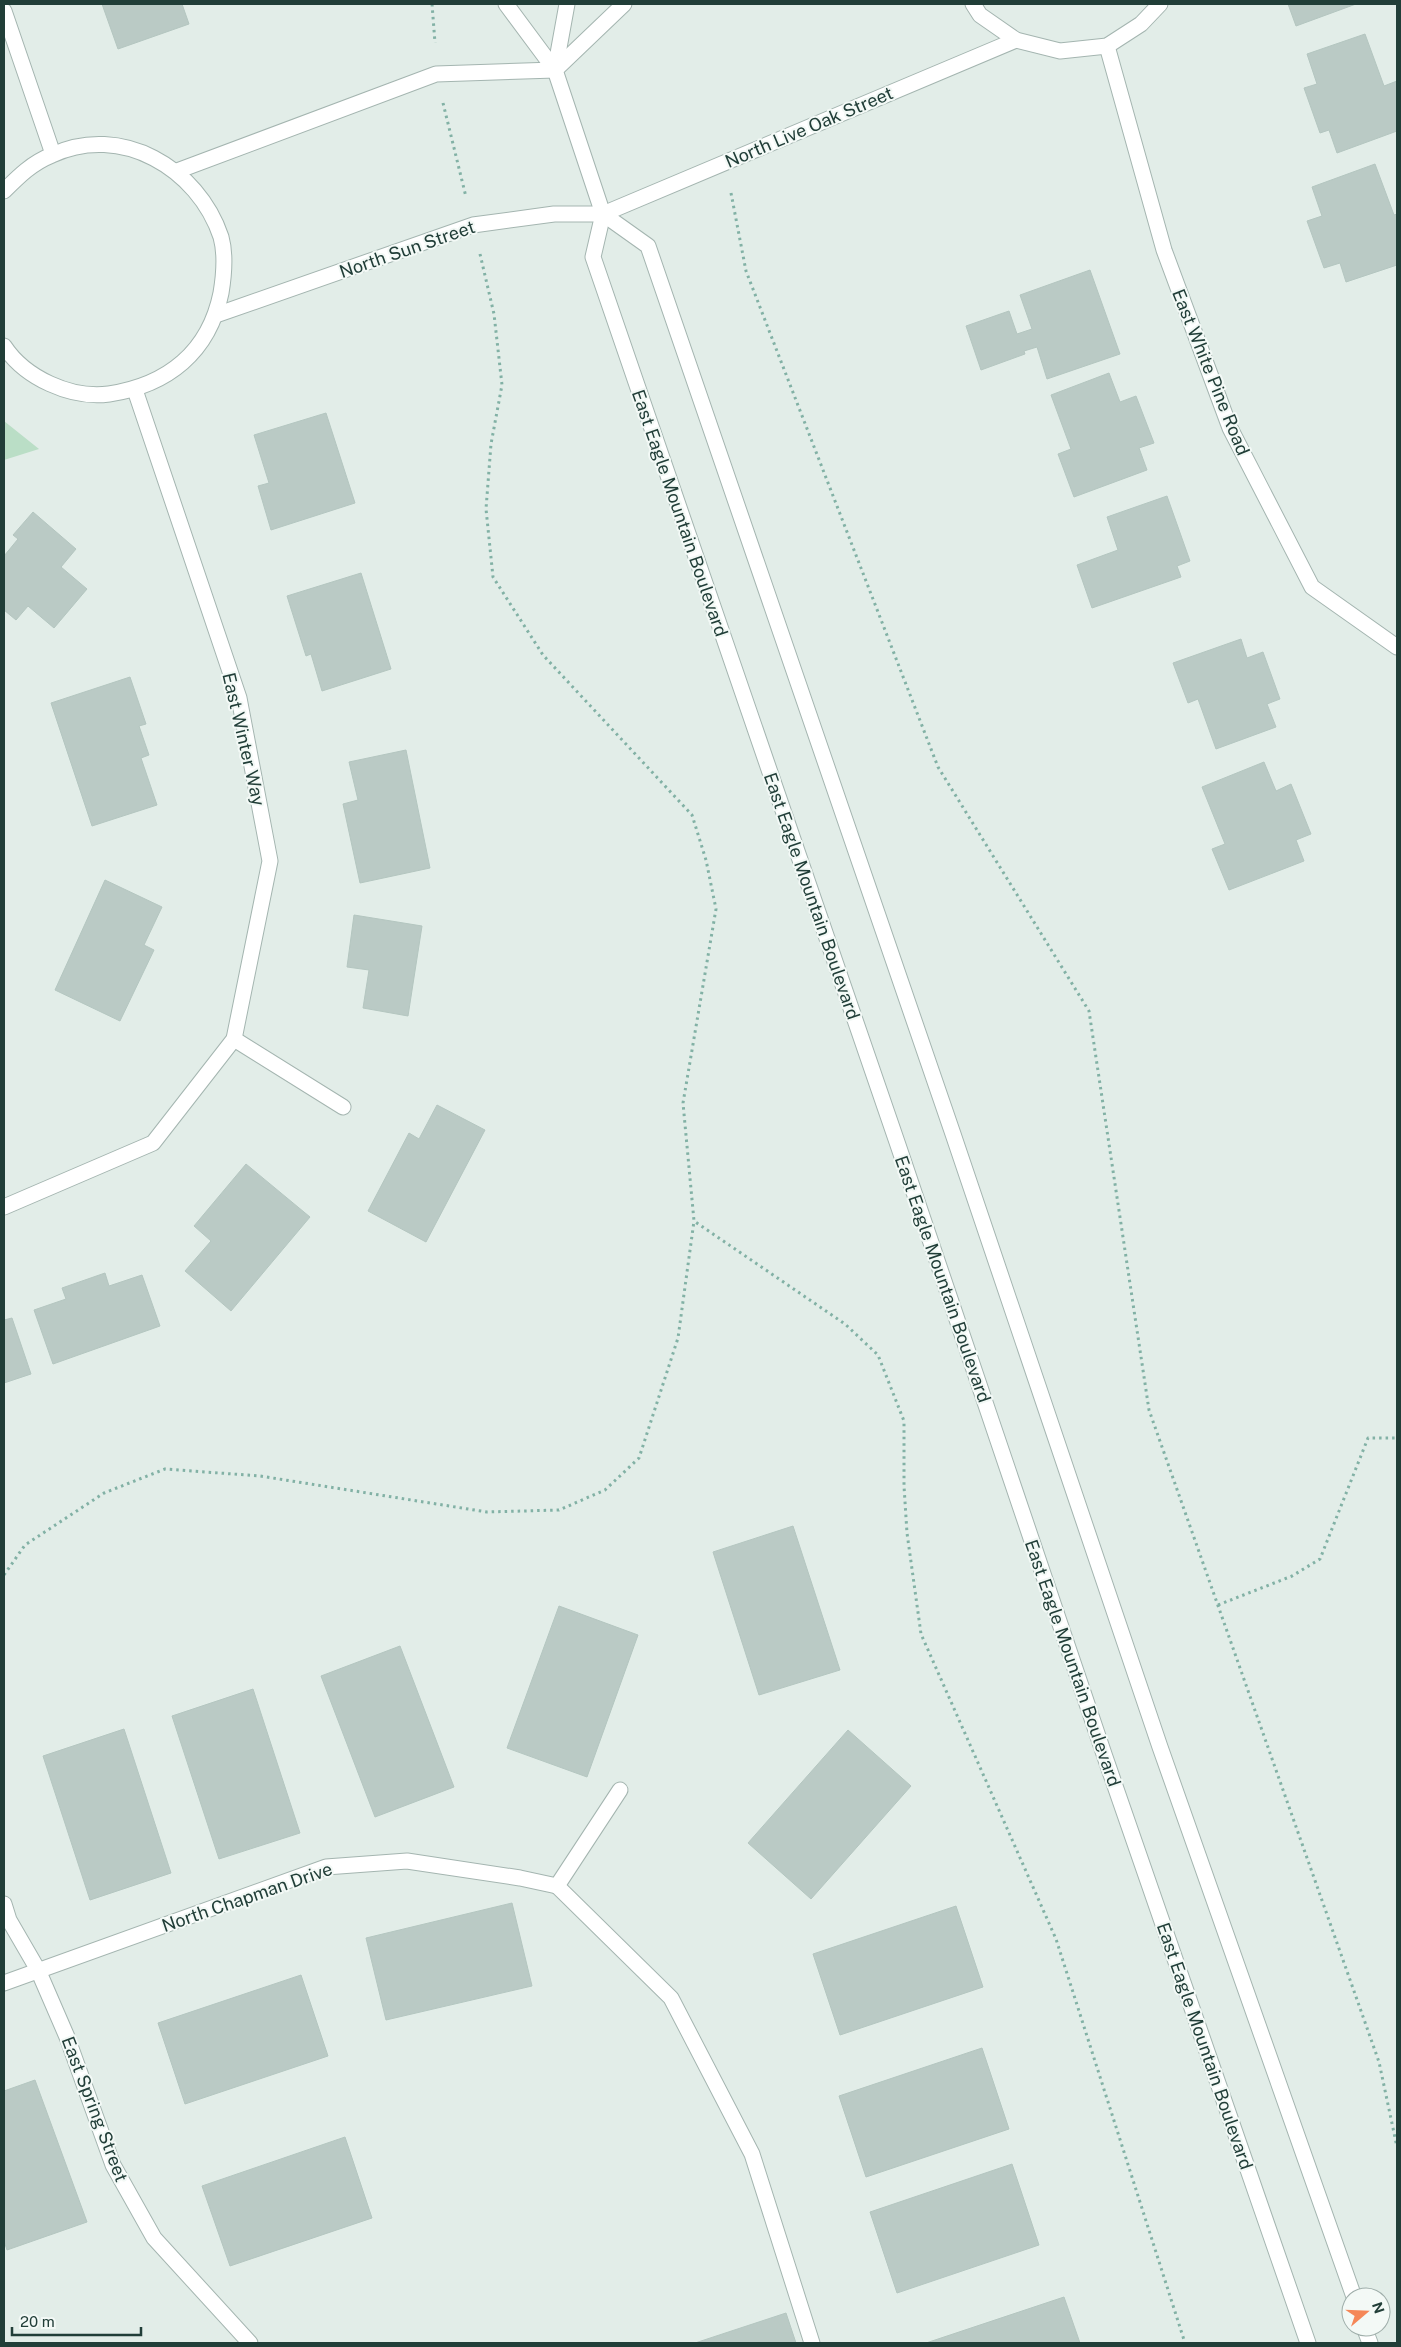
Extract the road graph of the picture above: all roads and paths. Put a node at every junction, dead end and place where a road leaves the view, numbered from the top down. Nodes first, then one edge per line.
1 (432, 4) edge
2 (506, 4) edge
3 (567, 4) edge
4 (624, 4) edge
5 (973, 4) edge
6 (1160, 4) edge
7 (4, 11) edge
8 (1016, 40) junction
9 (1106, 46) junction
10 (555, 70) junction
11 (436, 74) junction
12 (53, 154) junction
13 (177, 171) junction
14 (4, 191) edge
15 (730, 191) dead end
16 (603, 214) junction
17 (473, 225) junction
18 (216, 315) junction
19 (4, 346) edge
20 (135, 390) junction
21 (1397, 647) edge
22 (234, 1039) junction
23 (343, 1107) dead end
24 (4, 1207) edge
25 (694, 1221) junction
26 (1397, 1438) edge
27 (4, 1575) edge
28 (1218, 1605) junction
29 (620, 1790) dead end
30 (557, 1886) junction
31 (4, 1904) edge
32 (38, 1970) junction
33 (4, 1983) edge
34 (1397, 2146) edge
35 (1350, 2287) edge
36 (250, 2343) edge
37 (812, 2343) edge
38 (1185, 2343) edge
39 (1308, 2343) edge

1 - 11 path
2 - 10 street
3 - 10 street
4 - 10 street
5 - 8 street
6 - 9 street
7 - 12 street
8 - 9 street
8 - 16 street, North Live Oak Street
9 - 21 street, East White Pine Road
10 - 11 street
10 - 16 street
11 - 13 street
11 - 17 path
12 - 13 street
12 - 14 street
13 - 18 street
15 - 28 path
16 - 17 street, North Sun Street
16 - 35 street
16 - 39 street, East Eagle Mountain Boulevard
17 - 18 street, North Sun Street
17 - 25 path
18 - 20 street
19 - 20 street
20 - 22 street, East Winter Way
22 - 23 street
22 - 24 street
25 - 27 path
25 - 38 path
26 - 28 path
28 - 34 path
29 - 30 street
30 - 32 street, North Chapman Drive
30 - 37 street
31 - 32 street, East Spring Street
32 - 33 street, North Chapman Drive
32 - 36 street, East Spring Street

